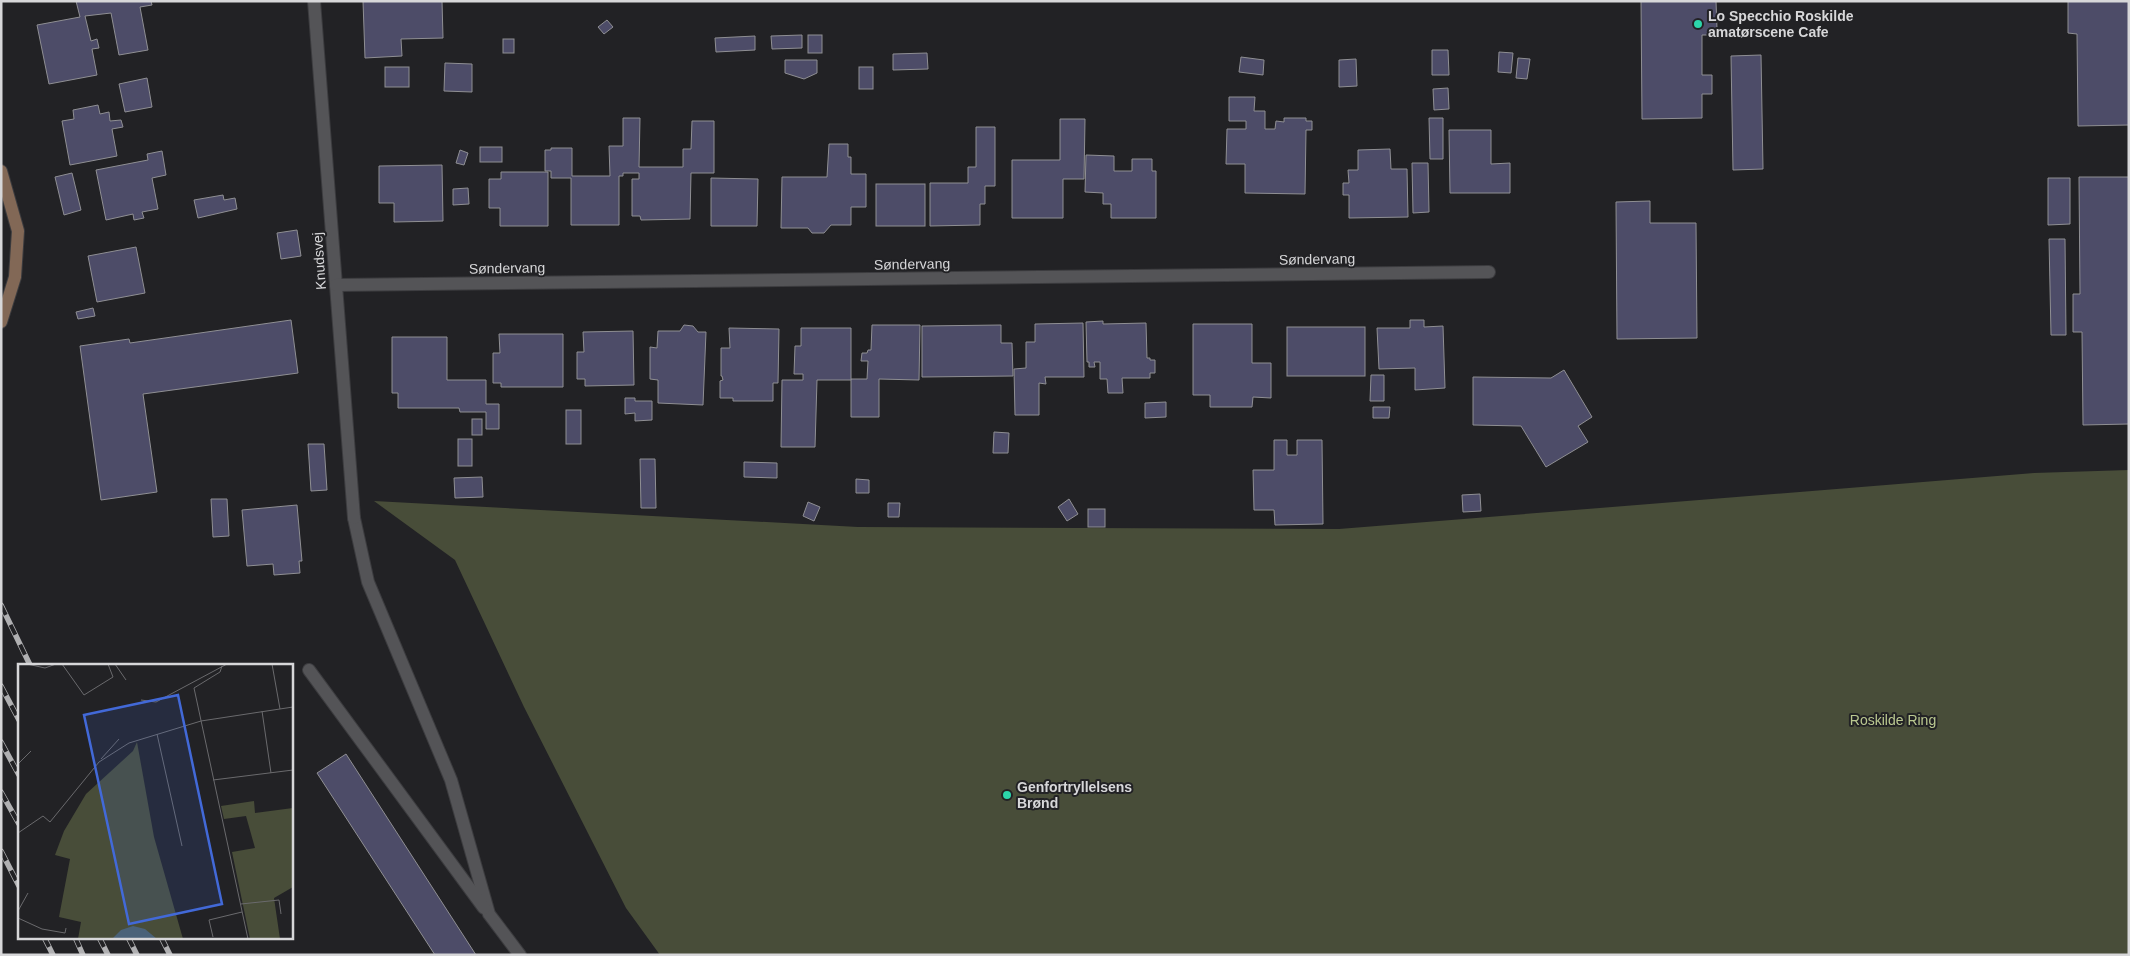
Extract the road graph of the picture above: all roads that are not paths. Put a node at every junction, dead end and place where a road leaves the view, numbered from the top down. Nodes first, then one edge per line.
1 (314, 1) edge
2 (1, 172) edge
3 (1489, 272) dead end
4 (336, 285) junction
5 (1, 322) edge
6 (309, 670) dead end
7 (489, 914) junction
8 (520, 955) edge

1 - 4 street, Knudsvej
2 - 5 main road
3 - 4 street, Søndervang
4 - 7 street, Knudsvej
6 - 7 street
7 - 8 street

